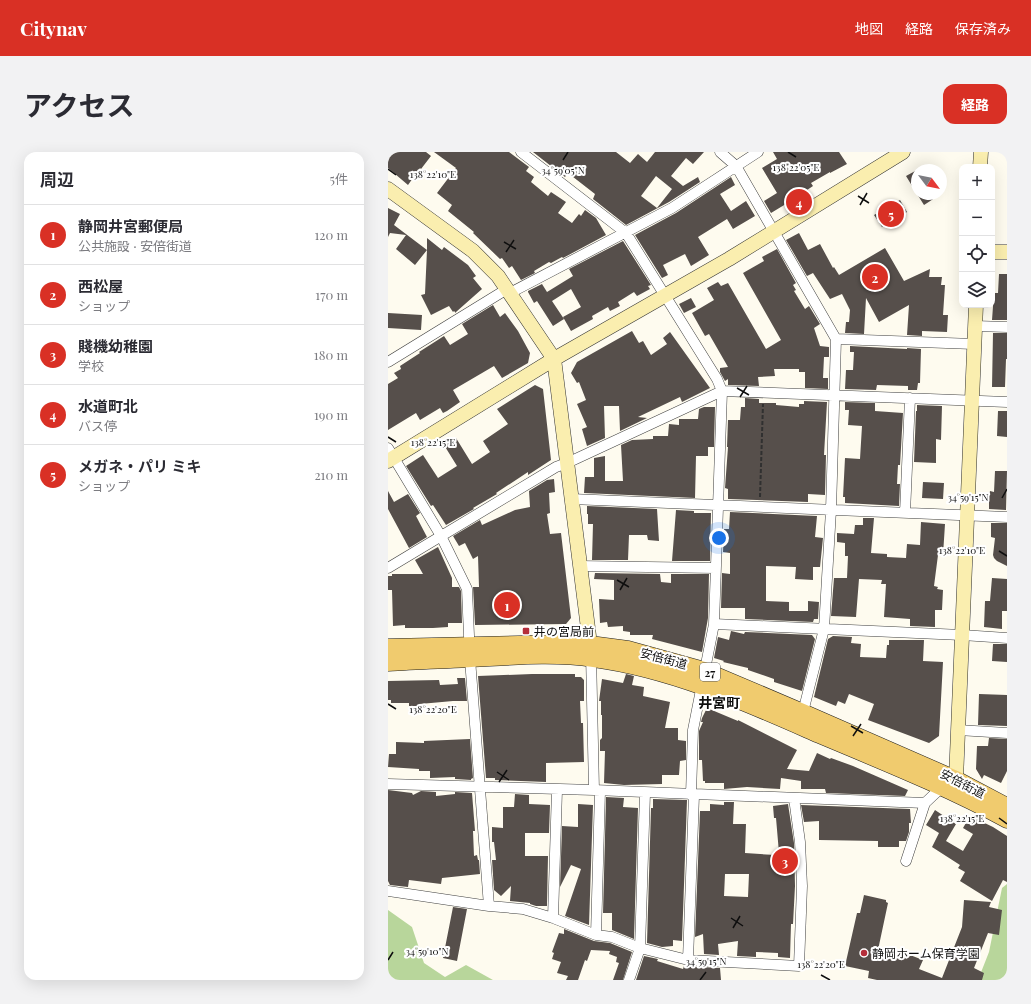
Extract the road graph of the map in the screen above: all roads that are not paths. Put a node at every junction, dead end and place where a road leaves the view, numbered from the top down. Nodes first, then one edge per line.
1 (521, 152) edge
2 (720, 152) edge
3 (758, 152) edge
4 (903, 152) edge
5 (981, 152) edge
6 (980, 164) edge
7 (736, 166) junction
8 (388, 189) edge
9 (773, 231) junction
10 (626, 233) junction
11 (995, 252) edge
12 (1007, 252) edge
13 (508, 291) junction
14 (665, 295) junction
15 (976, 308) edge
16 (975, 326) junction
17 (1007, 327) edge
18 (836, 340) junction
19 (974, 344) junction
20 (554, 359) junction
21 (388, 362) edge
22 (722, 390) junction
23 (834, 396) junction
24 (910, 398) junction
25 (972, 401) junction
26 (1007, 402) edge
27 (390, 455) edge
28 (567, 464) junction
29 (571, 499) junction
30 (717, 505) junction
31 (831, 510) junction
32 (905, 513) junction
33 (967, 515) junction
34 (1007, 516) edge
35 (441, 536) junction
36 (579, 566) junction
37 (388, 568) edge
38 (715, 568) junction
39 (714, 624) junction
40 (824, 629) junction
41 (962, 634) junction
42 (1007, 638) edge
43 (388, 647) edge
44 (591, 651) junction
45 (469, 652) junction
46 (388, 663) edge
47 (703, 678) junction
48 (803, 712) junction
49 (958, 730) junction
50 (1007, 733) edge
51 (956, 779) junction
52 (388, 784) edge
53 (479, 787) junction
54 (942, 787) junction
55 (557, 790) junction
56 (597, 791) junction
57 (645, 793) junction
58 (693, 795) junction
59 (794, 798) junction
60 (925, 803) junction
61 (1007, 806) edge
62 (1007, 820) edge
63 (906, 861) dead end
64 (388, 890) edge
65 (489, 906) junction
66 (553, 918) junction
67 (596, 935) junction
68 (640, 948) junction
69 (688, 960) junction
70 (629, 980) edge

1 - 10 street
2 - 7 street
3 - 7 street
4 - 9 street
5 - 6 street
7 - 9 street
7 - 10 street
8 - 13 street
9 - 14 street
9 - 18 street
10 - 13 street
10 - 14 street
11 - 12 street
13 - 20 street
13 - 21 street
14 - 20 street
14 - 22 street
15 - 16 street
16 - 17 street
16 - 19 street
18 - 19 street
18 - 23 street
19 - 25 street
20 - 27 street
20 - 28 street
22 - 23 street
22 - 28 street
22 - 30 street
23 - 24 street
23 - 31 street
24 - 25 street
24 - 32 street
25 - 26 street
25 - 33 street
27 - 35 street
28 - 29 street
28 - 35 street
29 - 30 street
29 - 36 street
30 - 31 street
30 - 38 street
31 - 32 street
31 - 40 street
32 - 33 street
33 - 34 street
33 - 41 street
35 - 37 street
35 - 45 street
36 - 38 street
36 - 44 street
38 - 39 street
39 - 40 street
39 - 47 street
40 - 41 street
40 - 48 street
41 - 42 street
41 - 49 street
43 - 45 main road, 安倍街道 / 27
44 - 45 main road, 安倍街道 / 27
44 - 47 main road, 安倍街道 / 27
44 - 56 street
45 - 46 main road, 安倍街道 / 27
45 - 53 street
47 - 48 main road, 安倍街道 / 27
47 - 54 main road, 安倍街道 / 27
47 - 58 street
48 - 51 main road, 安倍街道 / 27
49 - 50 street
49 - 51 street
51 - 54 street
51 - 61 main road, 安倍街道 / 27
52 - 53 street
53 - 55 street
53 - 65 street
54 - 60 street
54 - 62 main road, 安倍街道 / 27
55 - 56 street
55 - 66 street
56 - 57 street
56 - 67 street
57 - 58 street
57 - 68 street
58 - 59 street
58 - 69 street
59 - 60 street
59 - 69 street
60 - 63 street
64 - 65 street
65 - 66 street
66 - 67 street
67 - 68 street
68 - 69 street
68 - 70 street

